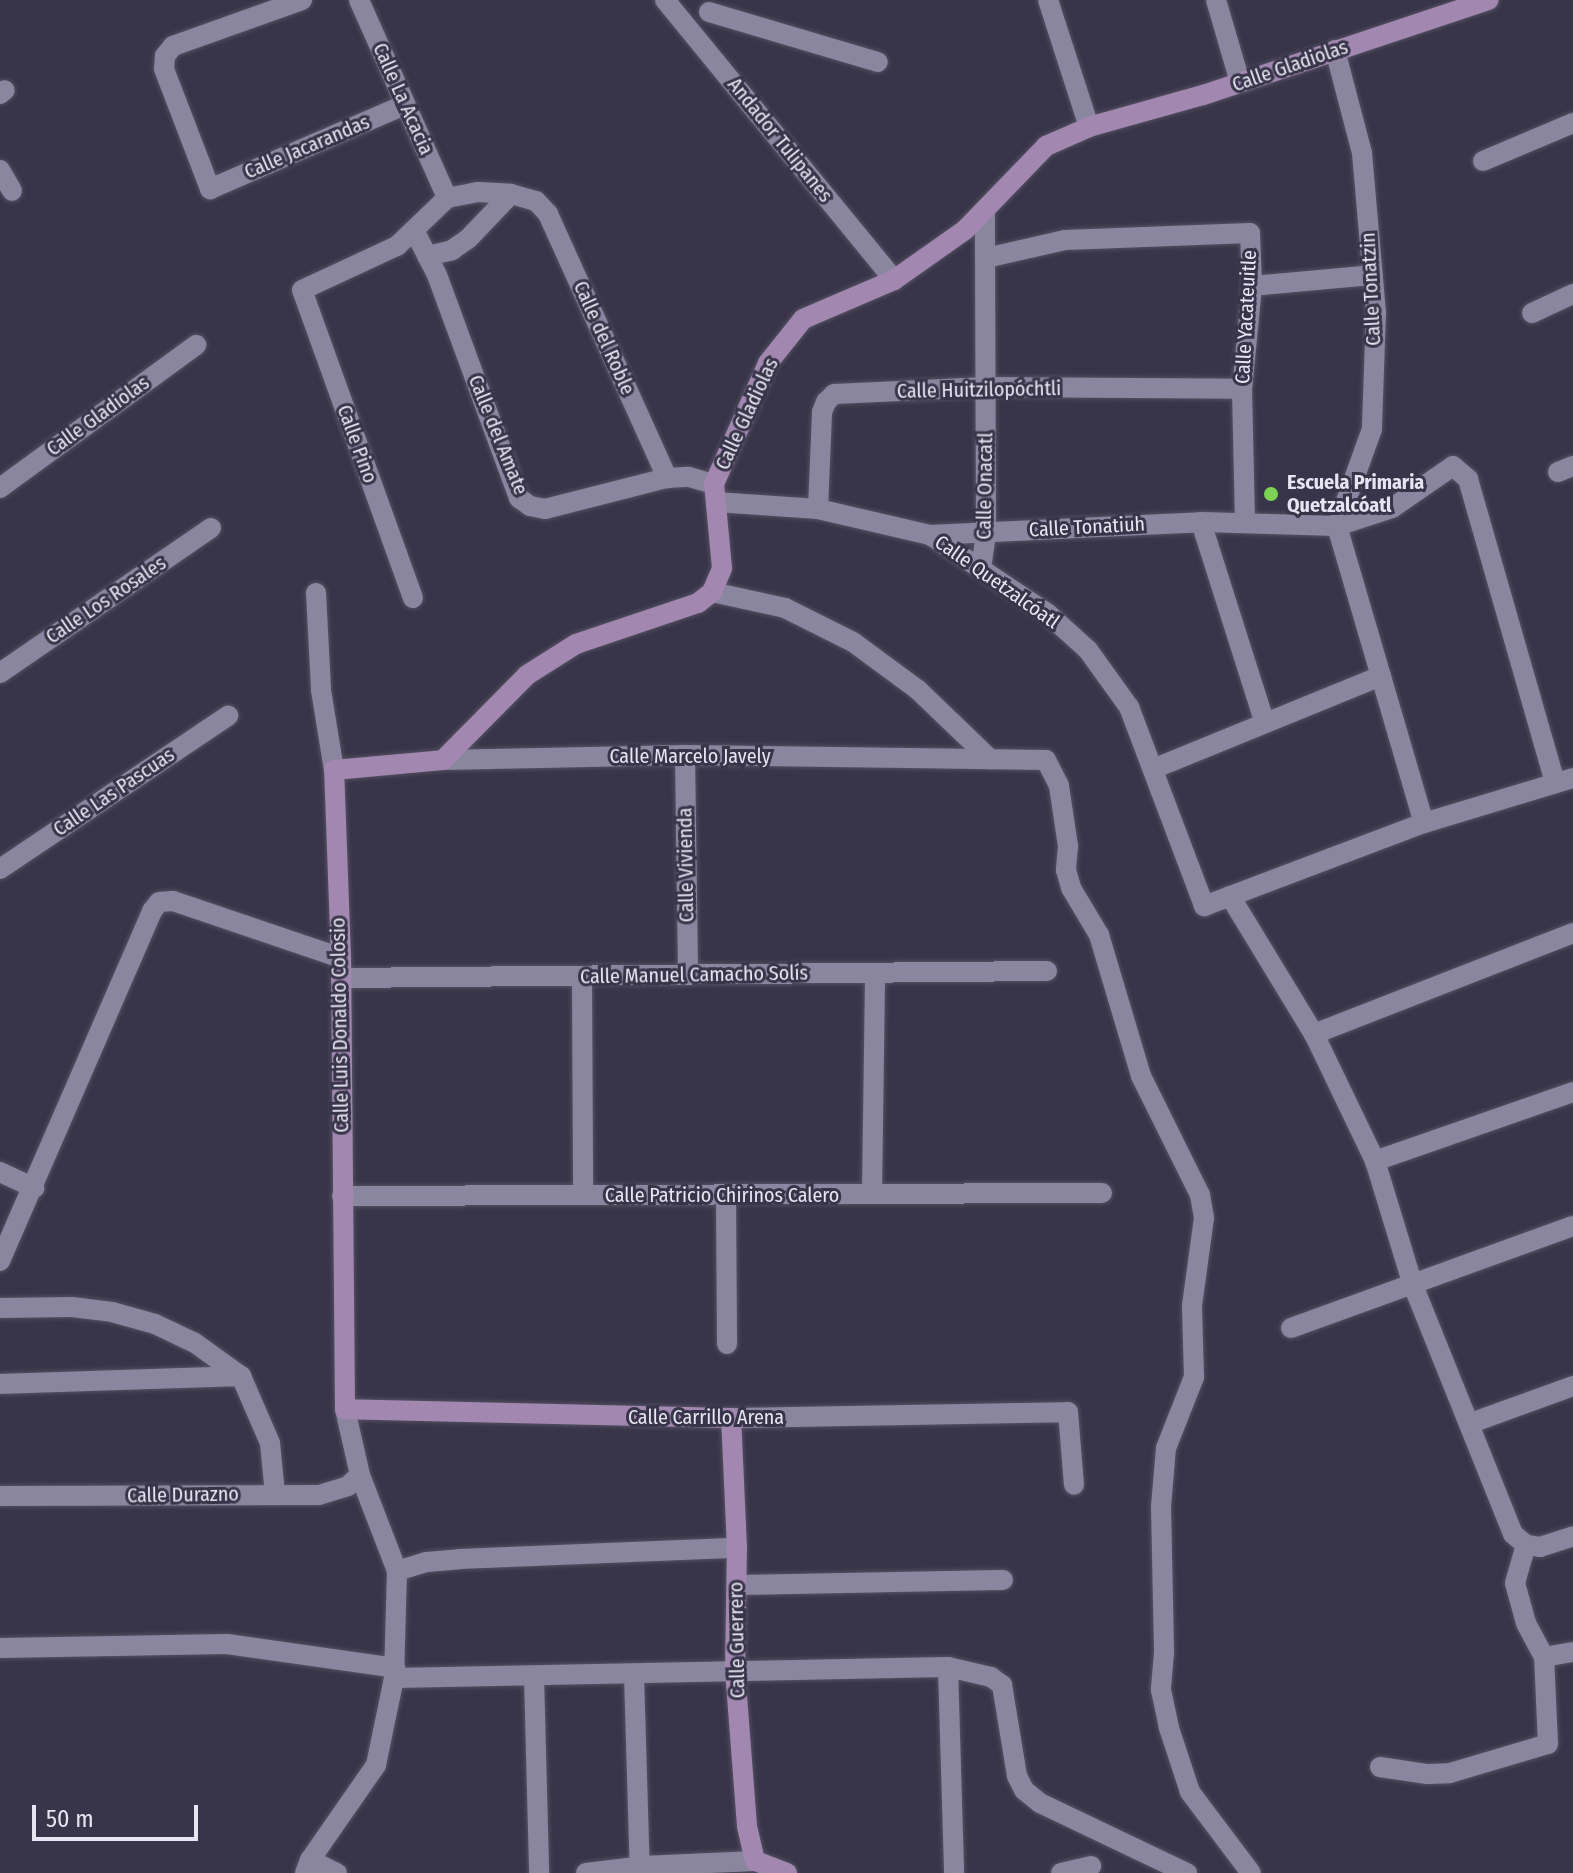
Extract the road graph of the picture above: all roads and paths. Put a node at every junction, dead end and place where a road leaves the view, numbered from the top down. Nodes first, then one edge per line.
1 (302, 0) edge
2 (359, 0) edge
3 (665, 0) edge
4 (1048, 0) edge
5 (1216, 0) edge
6 (1489, 0) edge
7 (711, 6) edge
8 (701, 42) junction
9 (1335, 50) junction
10 (878, 62) dead end
11 (1240, 82) junction
12 (404, 105) junction
13 (1573, 123) edge
14 (1089, 127) junction
15 (1483, 161) dead end
16 (0, 170) edge
17 (12, 191) dead end
18 (511, 194) junction
19 (447, 198) junction
20 (985, 210) junction
21 (415, 232) junction
22 (427, 256) junction
23 (986, 258) junction
24 (1373, 275) junction
25 (894, 280) junction
26 (1252, 286) junction
27 (1573, 294) edge
28 (1532, 313) dead end
29 (196, 345) dead end
30 (987, 387) junction
31 (1242, 389) junction
32 (667, 478) junction
33 (0, 487) edge
34 (715, 493) junction
35 (818, 509) junction
36 (1201, 522) junction
37 (1245, 523) junction
38 (1337, 526) junction
39 (211, 528) dead end
40 (986, 532) junction
41 (930, 535) junction
42 (981, 569) junction
43 (712, 592) junction
44 (316, 593) dead end
45 (413, 598) dead end
46 (0, 673) edge
47 (1381, 676) junction
48 (228, 716) dead end
49 (1264, 721) junction
50 (685, 755) junction
51 (990, 759) junction
52 (443, 760) junction
53 (1153, 769) junction
54 (334, 770) junction
55 (1564, 780) edge
56 (1424, 823) junction
57 (0, 869) edge
58 (1230, 896) junction
59 (1573, 933) edge
60 (341, 968) junction
61 (1047, 971) dead end
62 (875, 973) junction
63 (688, 975) junction
64 (582, 976) junction
65 (1314, 1034) junction
66 (1573, 1092) edge
67 (1375, 1161) junction
68 (0, 1172) edge
69 (34, 1188) junction
70 (1102, 1193) dead end
71 (872, 1194) junction
72 (583, 1195) junction
73 (726, 1195) junction
74 (342, 1196) junction
75 (1573, 1226) edge
76 (0, 1261) edge
77 (1413, 1285) junction
78 (0, 1308) edge
79 (1291, 1328) dead end
80 (727, 1344) dead end
81 (241, 1376) junction
82 (0, 1384) edge
83 (1573, 1386) edge
84 (345, 1409) junction
85 (731, 1418) junction
86 (1471, 1423) junction
87 (360, 1475) junction
88 (1074, 1485) dead end
89 (275, 1494) junction
90 (0, 1496) edge
91 (1573, 1536) edge
92 (1526, 1545) junction
93 (737, 1548) junction
94 (397, 1571) junction
95 (1003, 1580) dead end
96 (737, 1585) junction
97 (0, 1648) edge
98 (1573, 1652) edge
99 (1544, 1657) junction
100 (948, 1667) junction
101 (735, 1670) junction
102 (395, 1673) junction
103 (634, 1675) junction
104 (534, 1676) junction
105 (1380, 1767) dead end
106 (755, 1861) junction
107 (308, 1866) edge
108 (1091, 1866) dead end
109 (641, 1869) edge
110 (337, 1873) edge
111 (539, 1873) edge
112 (586, 1873) edge
113 (787, 1873) edge
114 (954, 1873) edge
115 (1061, 1873) edge
116 (1187, 1873) edge
117 (1251, 1873) edge

1 - 12 street, Calle Jacarandas
2 - 12 street, Calle La Acacia
3 - 8 street, Andador Tulipanes
4 - 14 street
5 - 11 street
6 - 9 street, Calle Gladiolas
7 - 8 street
7 - 10 street
8 - 25 street, Andador Tulipanes
9 - 11 street, Calle Gladiolas
9 - 24 street, Calle Tonatzin
11 - 14 street, Calle Gladiolas
12 - 19 street, Calle La Acacia
13 - 15 street
14 - 20 street, Calle Gladiolas
16 - 17 street
18 - 19 street
18 - 22 street
18 - 32 street, Calle del Roble
19 - 21 street
20 - 23 street, Calle Onacatl
20 - 25 street, Calle Gladiolas
21 - 22 street, Calle del Amate
21 - 45 street, Calle Pino
22 - 32 street, Calle del Amate
23 - 26 street, Calle Yacateuitle
23 - 30 street, Calle Onacatl
24 - 26 street
24 - 38 street, Calle Tonatzin
25 - 34 street, Calle Gladiolas
26 - 31 street, Calle Yacateuitle
27 - 28 street
29 - 33 street, Calle Gladiolas
30 - 31 street, Calle Huitzilopóchtli
30 - 35 street, Calle Huitzilopóchtli
30 - 40 street, Calle Onacatl
31 - 37 street, Calle Yacateuitle
32 - 34 street, Calle del Amate
34 - 35 street, Calle Quetzalcóatl
34 - 43 street
35 - 41 street, Calle Quetzalcóatl
36 - 37 street, Calle Tonatiuh
36 - 40 street, Calle Tonatiuh
36 - 49 street
37 - 38 street, Calle Tonatiuh
38 - 47 street
38 - 55 street, Calle Tonatiuh
39 - 46 street, Calle Los Rosales
40 - 41 street, Calle Tonatiuh
40 - 42 street, Calle Onacatl
41 - 42 street, Calle Quetzalcóatl
42 - 53 street, Calle Quetzalcóatl
43 - 51 street
43 - 52 street
44 - 54 street, Calle Luis Donaldo Colosio
47 - 49 street
47 - 56 street
48 - 57 street, Calle Las Pascuas
49 - 53 street
50 - 51 street, Calle Marcelo Javely
50 - 52 street, Calle Marcelo Javely
50 - 63 street, Calle Vivienda
51 - 117 street, Calle Marcelo Javely
52 - 54 street, Calle Marcelo Javely
53 - 58 street, Calle Quetzalcóatl
54 - 60 street, Calle Luis Donaldo Colosio
55 - 56 street
56 - 58 street
58 - 65 street
59 - 65 street
60 - 64 street, Calle Manuel Camacho Solís
60 - 69 street, Calle Manuel Camacho Solís
60 - 74 street, Calle Luis Donaldo Colosio
61 - 62 street, Calle Manuel Camacho Solís
62 - 63 street, Calle Manuel Camacho Solís
62 - 71 street
63 - 64 street, Calle Manuel Camacho Solís
64 - 72 street
65 - 67 street
66 - 67 street
67 - 77 street
68 - 69 street
69 - 76 street
70 - 71 street, Calle Patricio Chirinos Calero
71 - 73 street, Calle Patricio Chirinos Calero
72 - 73 street, Calle Patricio Chirinos Calero
72 - 74 street, Calle Patricio Chirinos Calero
73 - 80 street
74 - 84 street, Calle Luis Donaldo Colosio
75 - 77 street
77 - 79 street
77 - 86 street
78 - 81 street
81 - 82 street
81 - 89 street
83 - 86 street
84 - 85 street, Calle Carrillo Arena
84 - 87 street
85 - 88 street, Calle Carrillo Arena
85 - 93 street, Calle Guerrero
86 - 92 street
87 - 89 street, Calle Durazno
87 - 94 street
89 - 90 street, Calle Durazno
91 - 92 street
92 - 99 street
93 - 94 street
93 - 96 street, Calle Guerrero
94 - 102 street
95 - 96 street
96 - 101 street, Calle Guerrero
97 - 102 street
98 - 99 street
99 - 105 street
100 - 101 street
100 - 114 street
100 - 116 street
101 - 103 street
101 - 106 street, Calle Guerrero
102 - 104 street
102 - 107 street
103 - 104 street
103 - 109 street
104 - 111 street
106 - 109 street
106 - 113 street
107 - 110 street
108 - 115 street
109 - 112 street

